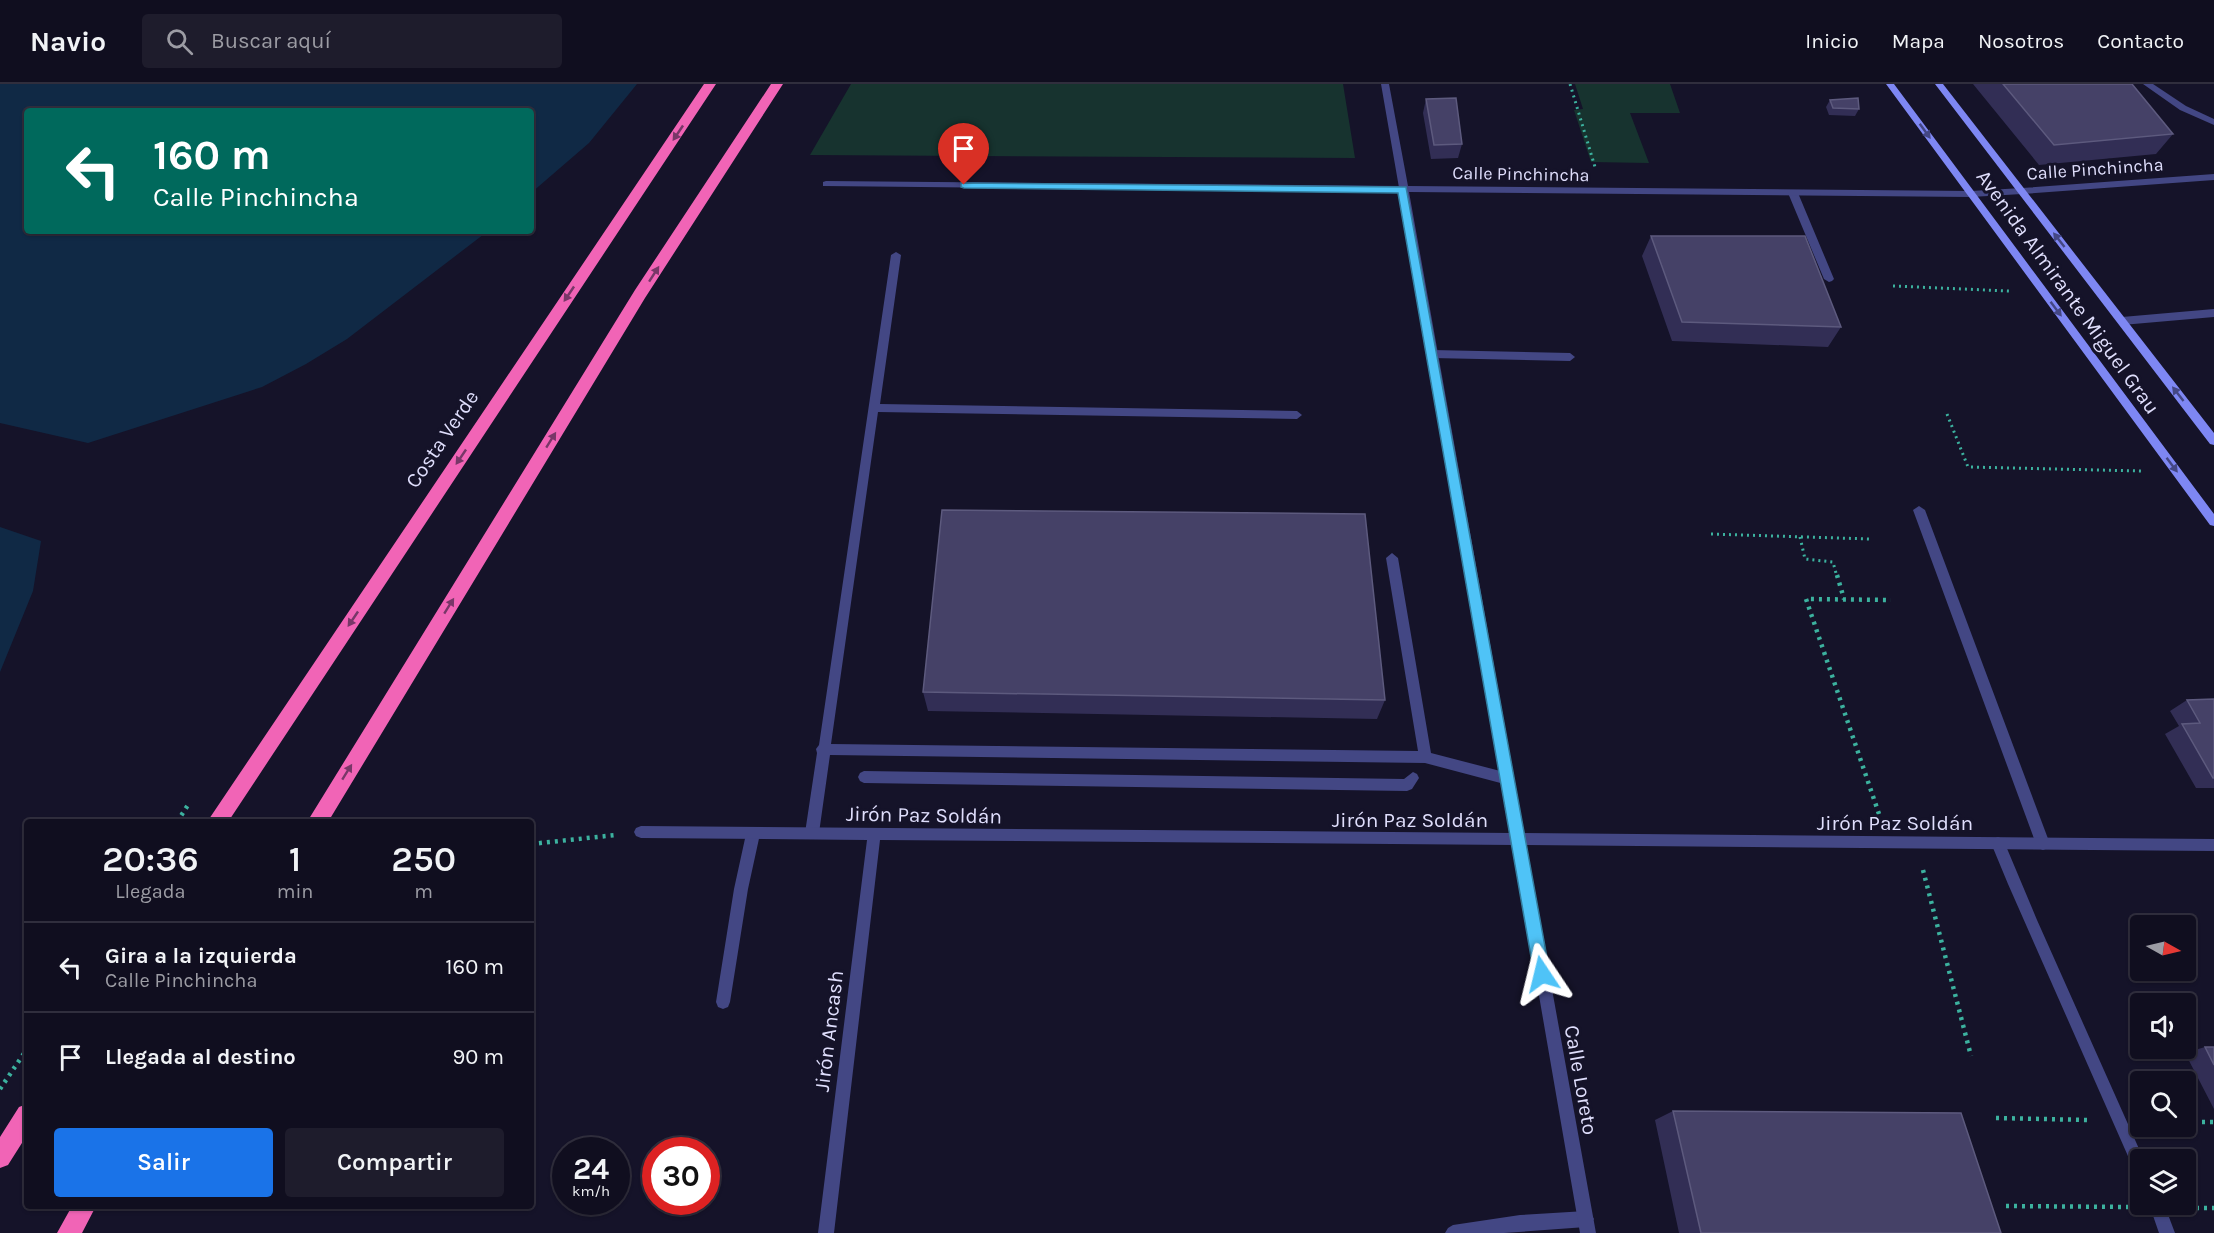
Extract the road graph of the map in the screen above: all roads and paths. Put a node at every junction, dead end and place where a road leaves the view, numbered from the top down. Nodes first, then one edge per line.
1 (710, 84) edge
2 (777, 84) edge
3 (1384, 84) edge
4 (1570, 84) edge
5 (1890, 84) edge
6 (1939, 84) edge
7 (2148, 84) edge
8 (2214, 122) edge
9 (2214, 177) edge
10 (826, 184) dead end
11 (1402, 189) junction
12 (1602, 191) junction
13 (2022, 191) junction
14 (1793, 193) junction
15 (1971, 194) junction
16 (896, 255) dead end
17 (1829, 279) dead end
18 (1893, 286) dead end
19 (2043, 292) junction
20 (2214, 313) edge
21 (2122, 321) junction
22 (1432, 354) junction
23 (1570, 357) dead end
24 (873, 408) junction
25 (1947, 414) dead end
26 (1298, 415) dead end
27 (2214, 441) edge
28 (2176, 471) junction
29 (1918, 510) dead end
30 (2214, 522) edge
31 (1711, 534) dead end
32 (1800, 537) junction
33 (1869, 539) dead end
34 (1392, 558) dead end
35 (1844, 599) junction
36 (1891, 600) dead end
37 (822, 749) junction
38 (1425, 758) junction
39 (864, 777) dead end
40 (1413, 778) dead end
41 (1508, 779) junction
42 (219, 819) edge
43 (319, 819) edge
44 (641, 832) joint
45 (812, 833) junction
46 (753, 834) junction
47 (874, 835) junction
48 (1518, 840) junction
49 (1890, 843) junction
50 (1917, 843) junction
51 (1998, 843) junction
52 (534, 844) edge
53 (2043, 844) junction
54 (2214, 845) edge
55 (723, 1002) dead end
56 (24, 1053) edge
57 (1971, 1056) dead end
58 (0, 1089) edge
59 (1996, 1118) dead end
60 (24, 1120) edge
61 (2122, 1120) junction
62 (2196, 1122) edge
63 (2214, 1122) edge
64 (2133, 1149) edge
65 (0, 1157) edge
66 (2006, 1206) dead end
67 (2130, 1206) edge
68 (2196, 1207) edge
69 (2214, 1208) edge
70 (83, 1209) edge
71 (2160, 1215) edge
72 (1587, 1226) edge
73 (69, 1233) edge
74 (826, 1233) edge
75 (1453, 1233) edge
76 (2167, 1233) edge

1 -> 42 highway, Costa Verde
43 -> 2 highway
3 - 11 street, Calle Loreto
4 - 12 path
5 -> 15 main road, Avenida Almirante Miguel Grau
6 - 13 main road, Avenida Almirante Miguel Grau
7 - 8 street
9 - 13 street, Calle Pinchincha
10 - 11 street, Calle Pinchincha
11 - 12 street, Calle Pinchincha
11 - 22 street, Calle Loreto
12 - 14 street, Calle Pinchincha
13 - 15 street, Calle Pinchincha
21 -> 13 main road, Avenida Almirante Miguel Grau
14 - 15 street, Calle Pinchincha
14 - 17 street
15 - 19 main road, Avenida Almirante Miguel Grau
16 - 24 street
18 - 19 path
19 -> 28 main road, Avenida Almirante Miguel Grau
20 - 21 street
27 -> 21 main road, Avenida Almirante Miguel Grau
22 - 23 street
22 - 41 street, Calle Loreto
24 - 26 street
24 - 37 street
25 - 28 path
28 - 30 main road, Avenida Almirante Miguel Grau
29 - 53 street
31 - 32 path
32 - 33 path
32 - 35 path
34 - 38 street
35 - 36 path
35 - 49 path
37 - 38 street
37 - 45 street
38 - 41 street
39 - 40 street
41 - 48 street, Calle Loreto
44 - 46 street, Jirón Paz Soldán
44 - 52 path
45 - 46 street, Jirón Paz Soldán
45 - 47 street, Jirón Paz Soldán
46 - 55 street
47 - 48 street, Jirón Paz Soldán
47 - 74 street, Jirón Ancash
48 - 49 street, Jirón Paz Soldán
48 - 72 street, Calle Loreto
49 - 50 street, Jirón Paz Soldán
50 - 51 street, Jirón Paz Soldán
50 - 57 path
51 - 53 street, Jirón Paz Soldán
51 - 61 street
53 - 54 street, Jirón Paz Soldán
56 - 58 path
59 - 61 path
60 - 65 highway
61 - 64 street
62 - 63 path
66 - 67 path
68 - 69 path
70 - 73 highway
71 - 76 street
72 - 75 street

